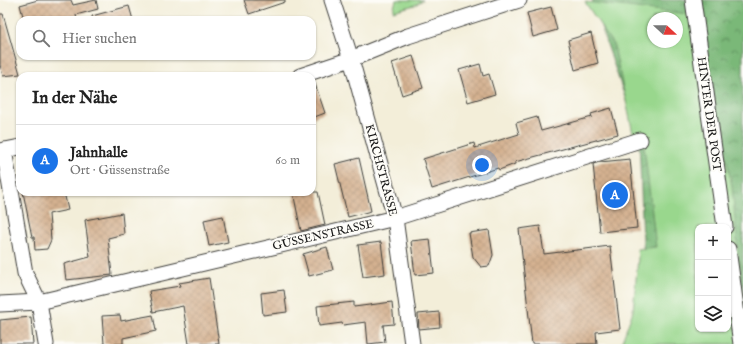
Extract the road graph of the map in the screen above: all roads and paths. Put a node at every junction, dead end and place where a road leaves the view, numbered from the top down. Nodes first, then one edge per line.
1 (332, 0) edge
2 (519, 0) edge
3 (693, 0) edge
4 (350, 59) junction
5 (312, 72) edge
6 (640, 140) dead end
7 (16, 148) edge
8 (2, 150) edge
9 (395, 218) junction
10 (725, 224) edge
11 (730, 260) edge
12 (39, 302) junction
13 (0, 304) edge
14 (46, 344) edge
15 (412, 344) edge
16 (741, 344) edge

1 - 4 street, KIRCHSTRASSE
2 - 4 street
3 - 10 street, HINTER DER POST
4 - 5 street
4 - 9 street, KIRCHSTRASSE
6 - 9 street, GÜSSENSTRASSE
7 - 8 street
8 - 12 street
9 - 12 street, GÜSSENSTRASSE
9 - 15 street, KIRCHSTRASSE
11 - 16 street
12 - 13 street, GÜSSENSTRASSE
12 - 14 street

